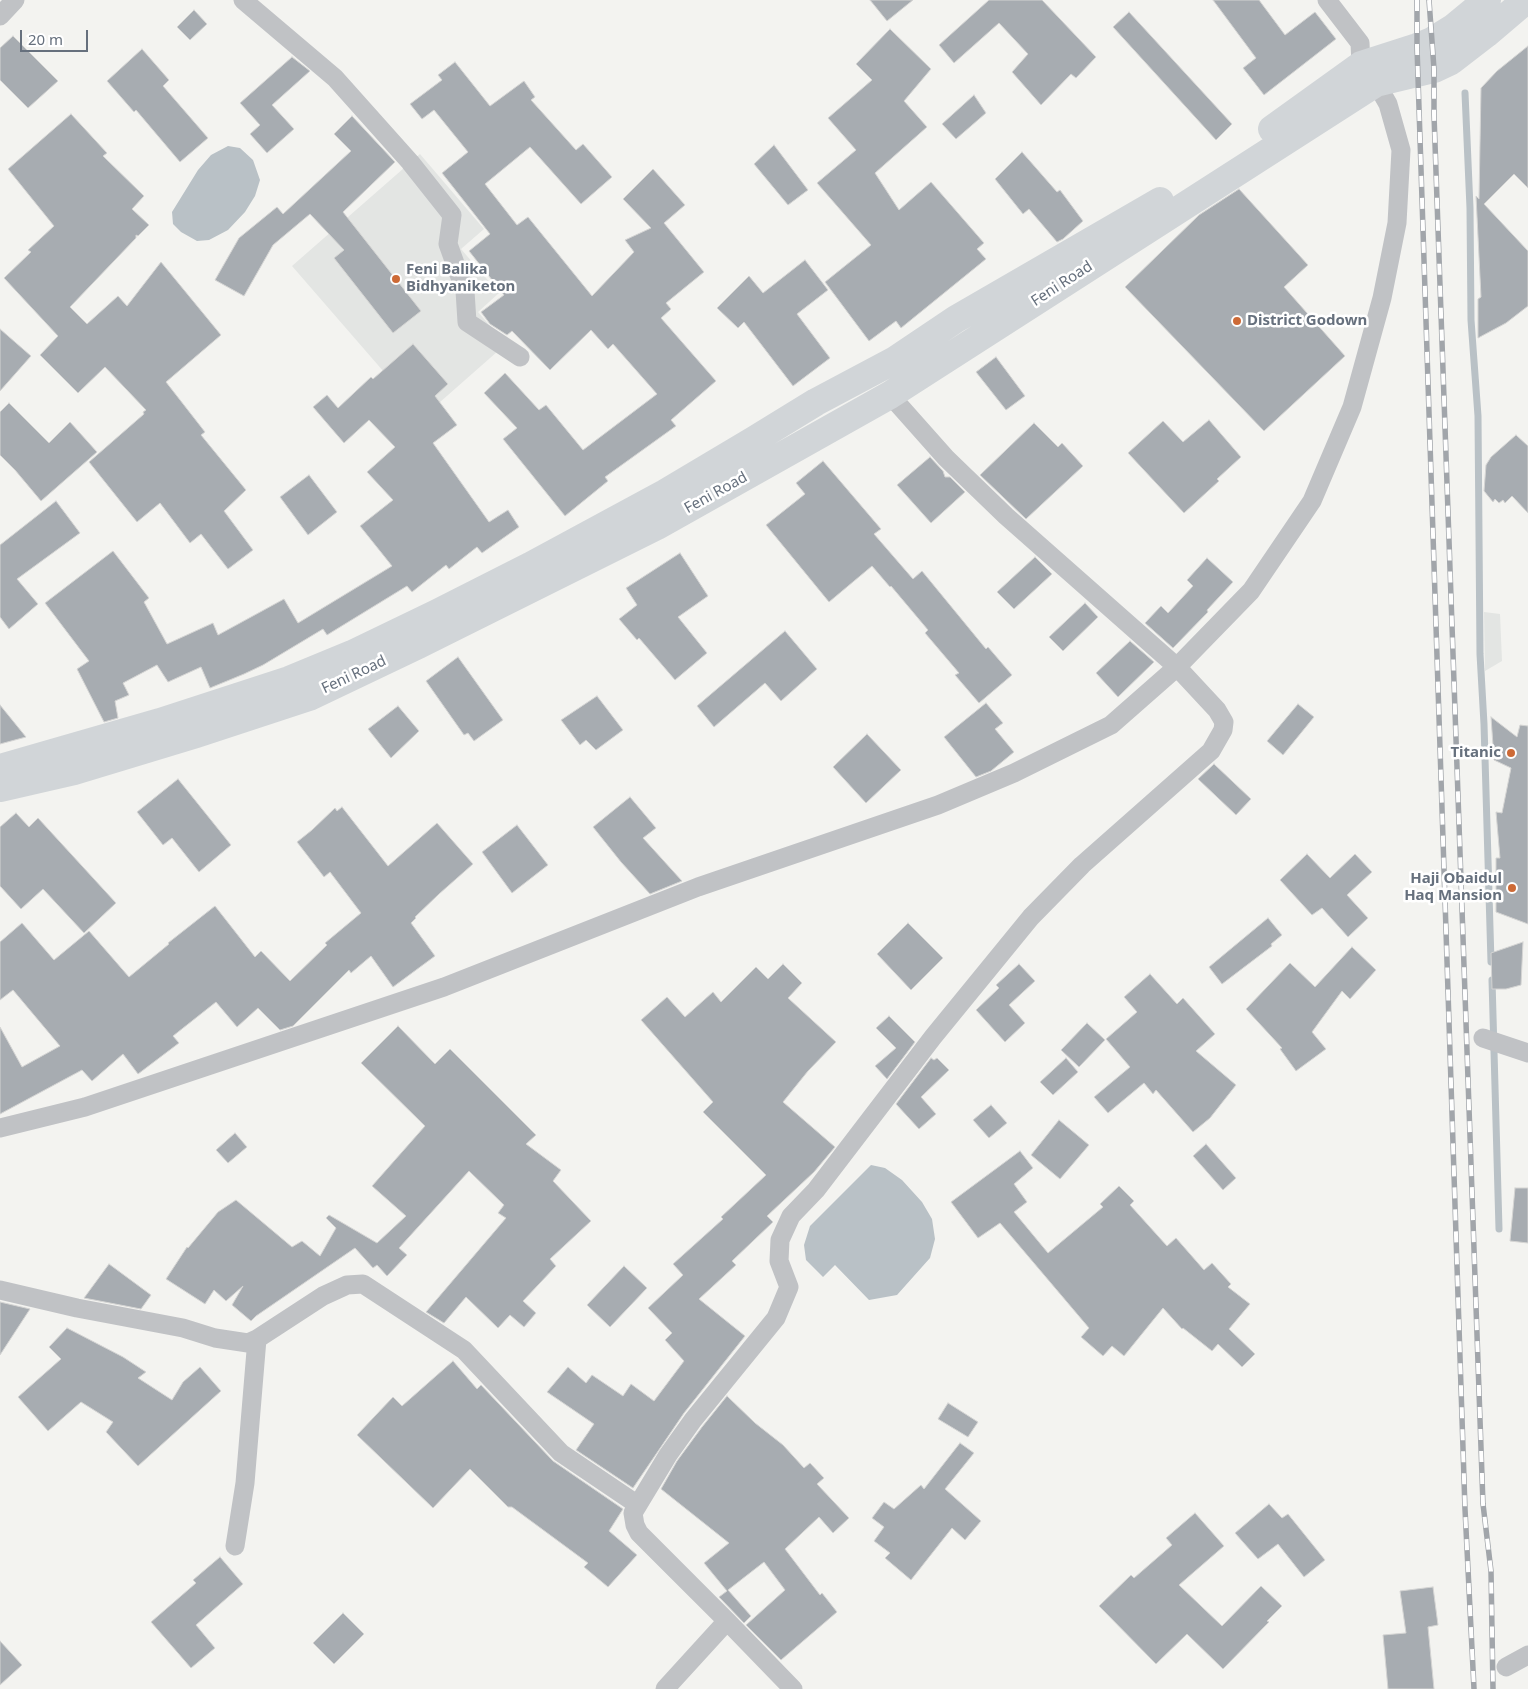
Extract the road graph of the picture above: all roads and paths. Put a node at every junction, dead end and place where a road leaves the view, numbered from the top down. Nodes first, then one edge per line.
1 (15, 0) edge
2 (243, 0) edge
3 (1327, 0) edge
4 (1487, 0) edge
5 (1526, 0) edge
6 (0, 16) edge
7 (1368, 74) junction
8 (520, 357) dead end
9 (890, 395) junction
10 (1177, 667) junction
11 (0, 768) edge
12 (0, 788) edge
13 (1483, 1038) dead end
14 (1528, 1053) edge
15 (0, 1128) edge
16 (0, 1290) edge
17 (257, 1339) junction
18 (638, 1505) junction
19 (235, 1546) dead end
20 (727, 1621) junction
21 (1528, 1655) edge
22 (1506, 1667) dead end
23 (665, 1689) edge
24 (793, 1689) edge

1 - 6 street
2 - 8 street
3 - 7 street
4 - 7 main road
5 - 7 main road
7 - 9 main road, Feni Road
7 - 10 street
7 - 11 main road
9 - 10 street
9 - 12 main road, Feni Road
10 - 15 street
10 - 18 street
13 - 14 street
16 - 17 street
17 - 18 street
17 - 19 street
18 - 20 street
20 - 23 street
20 - 24 street
21 - 22 street

